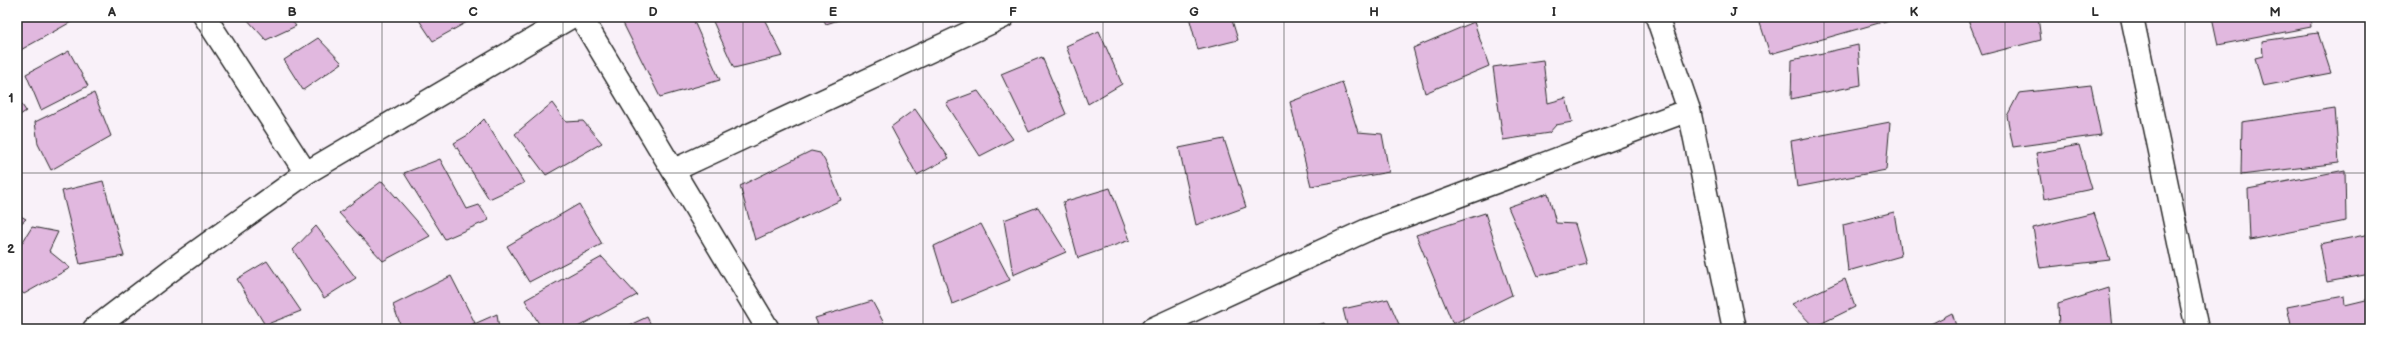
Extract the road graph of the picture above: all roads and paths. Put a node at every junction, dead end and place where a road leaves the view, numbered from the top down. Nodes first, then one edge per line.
1 (205, 17) edge
2 (571, 17) edge
3 (581, 17) edge
4 (1003, 17) edge
5 (1657, 17) edge
6 (2132, 17) edge
7 (1689, 110) junction
8 (674, 170) junction
9 (306, 174) junction
10 (94, 329) edge
11 (768, 329) edge
12 (1152, 329) edge
13 (1734, 329) edge
14 (2197, 329) edge

1 - 9 street
2 - 9 street
3 - 8 street
4 - 8 street
5 - 7 street
6 - 14 street
7 - 12 street
7 - 13 street
8 - 11 street
9 - 10 street

